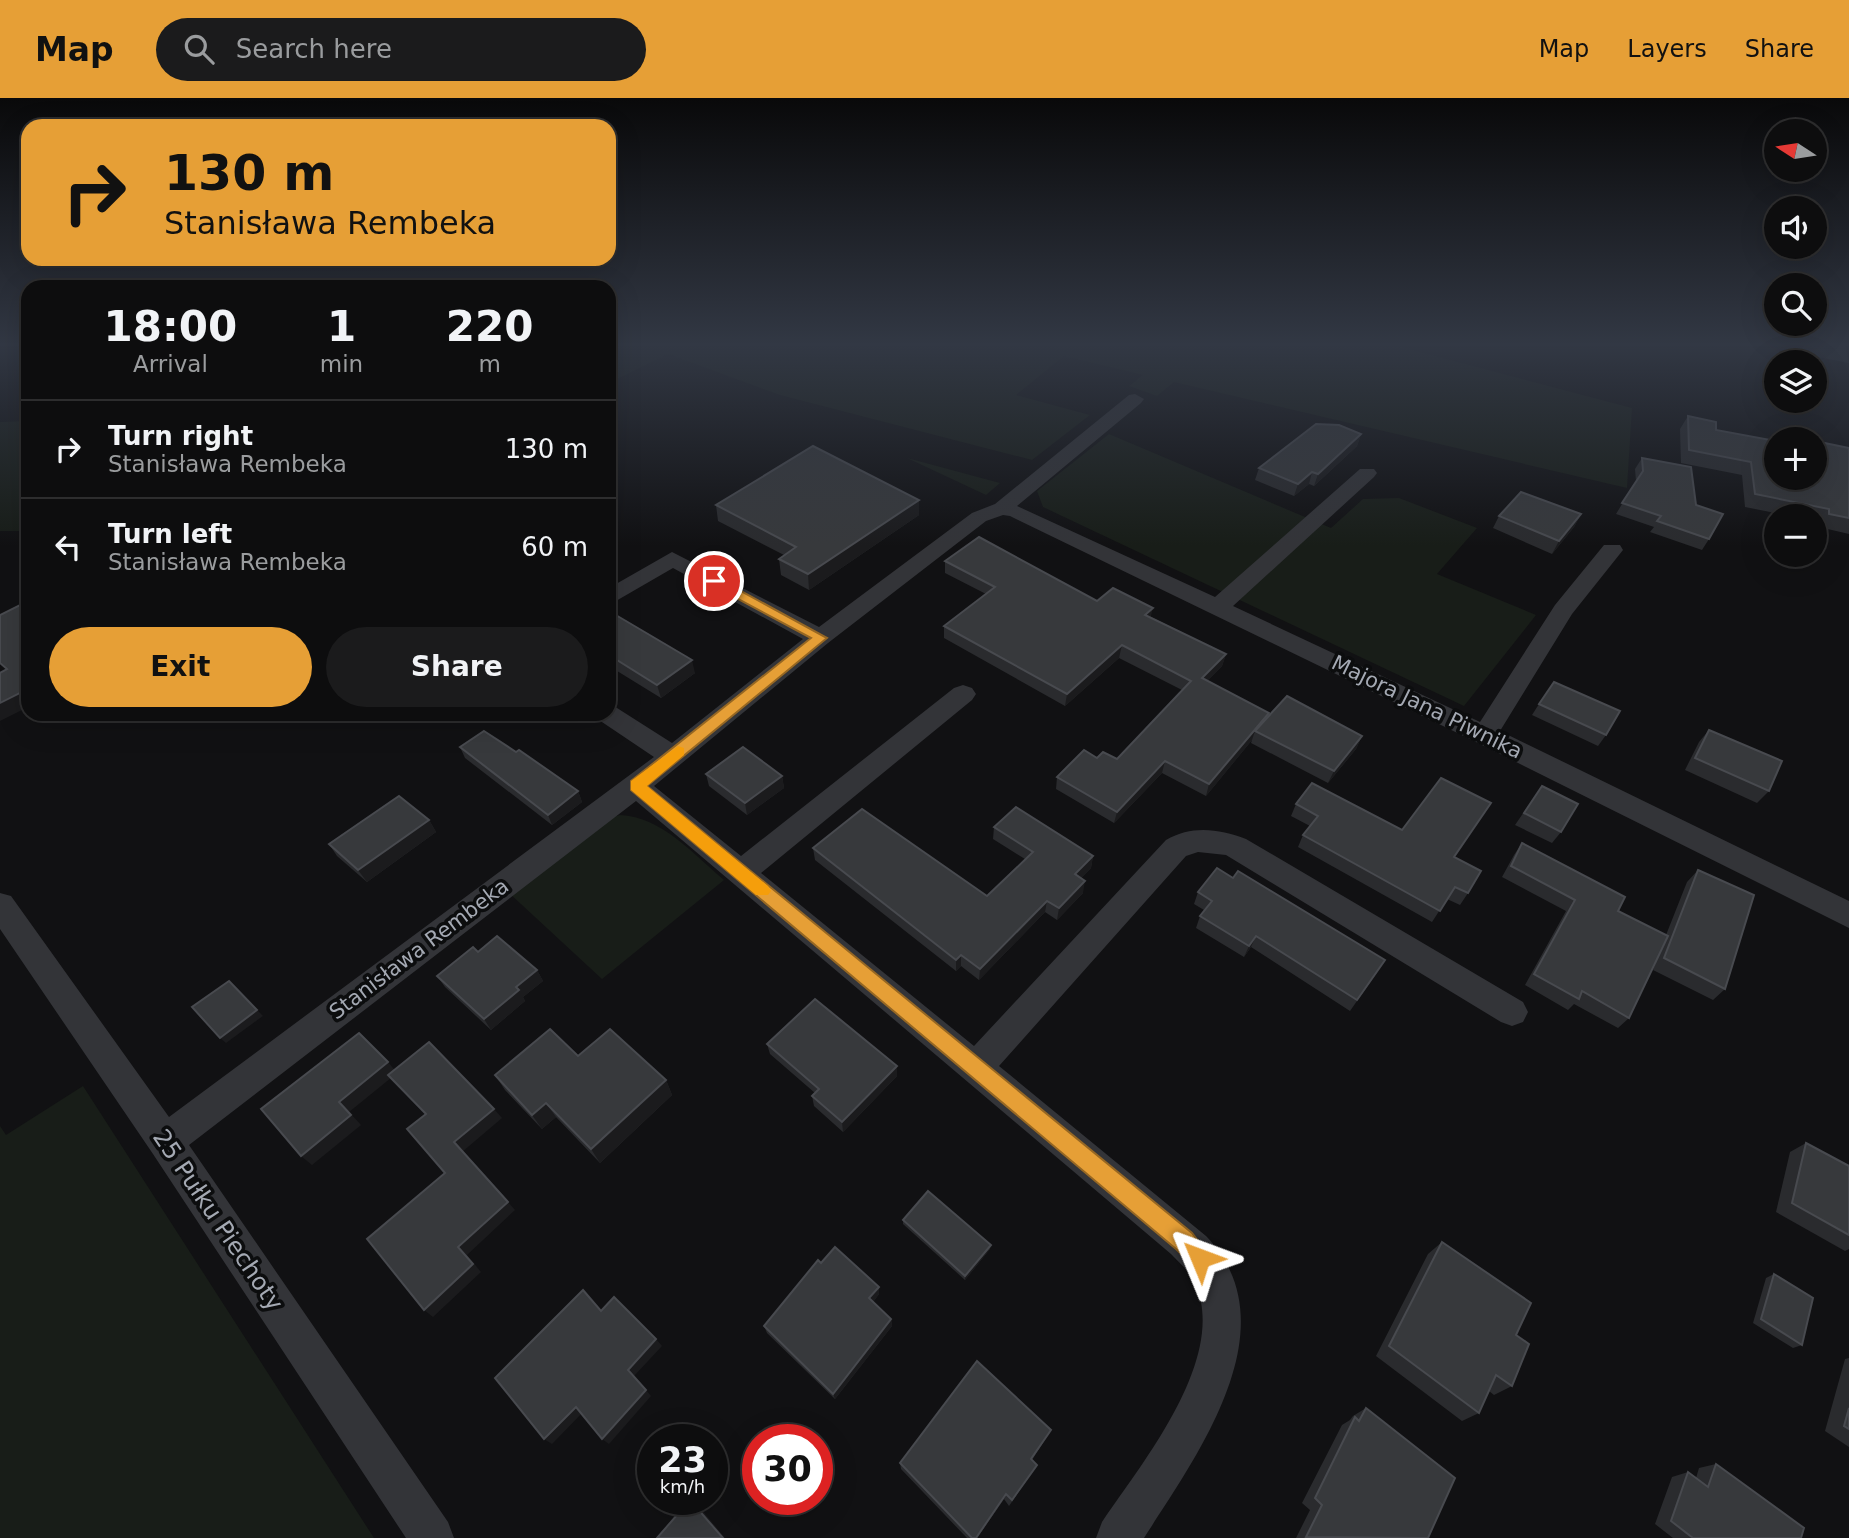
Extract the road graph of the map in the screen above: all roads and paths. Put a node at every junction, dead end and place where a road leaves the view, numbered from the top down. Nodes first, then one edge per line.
1 (1120, 411) edge
2 (1367, 473) dead end
3 (1002, 508) junction
4 (1612, 550) dead end
5 (616, 594) edge
6 (1218, 607) junction
7 (820, 638) junction
8 (963, 694) dead end
9 (616, 719) edge
10 (1485, 735) junction
11 (673, 756) junction
12 (636, 786) junction
13 (741, 873) junction
14 (0, 905) edge
15 (1849, 915) edge
16 (1512, 1012) dead end
17 (976, 1067) junction
18 (166, 1143) junction
19 (432, 1538) edge
20 (1118, 1538) edge

1 - 3 street, Stanisława Rembeka
2 - 6 street
3 - 6 street, Majora Jana Piwnika
3 - 7 street, Stanisława Rembeka
4 - 10 street
5 - 7 street
6 - 10 street, Majora Jana Piwnika
7 - 11 street, Stanisława Rembeka
8 - 13 street
9 - 11 street
10 - 15 street, Majora Jana Piwnika
11 - 12 street, Stanisława Rembeka
12 - 13 street
12 - 18 street, Stanisława Rembeka
13 - 17 street
14 - 18 street, 25 Pułku Piechoty
16 - 17 street
17 - 20 street
18 - 19 street, 25 Pułku Piechoty

